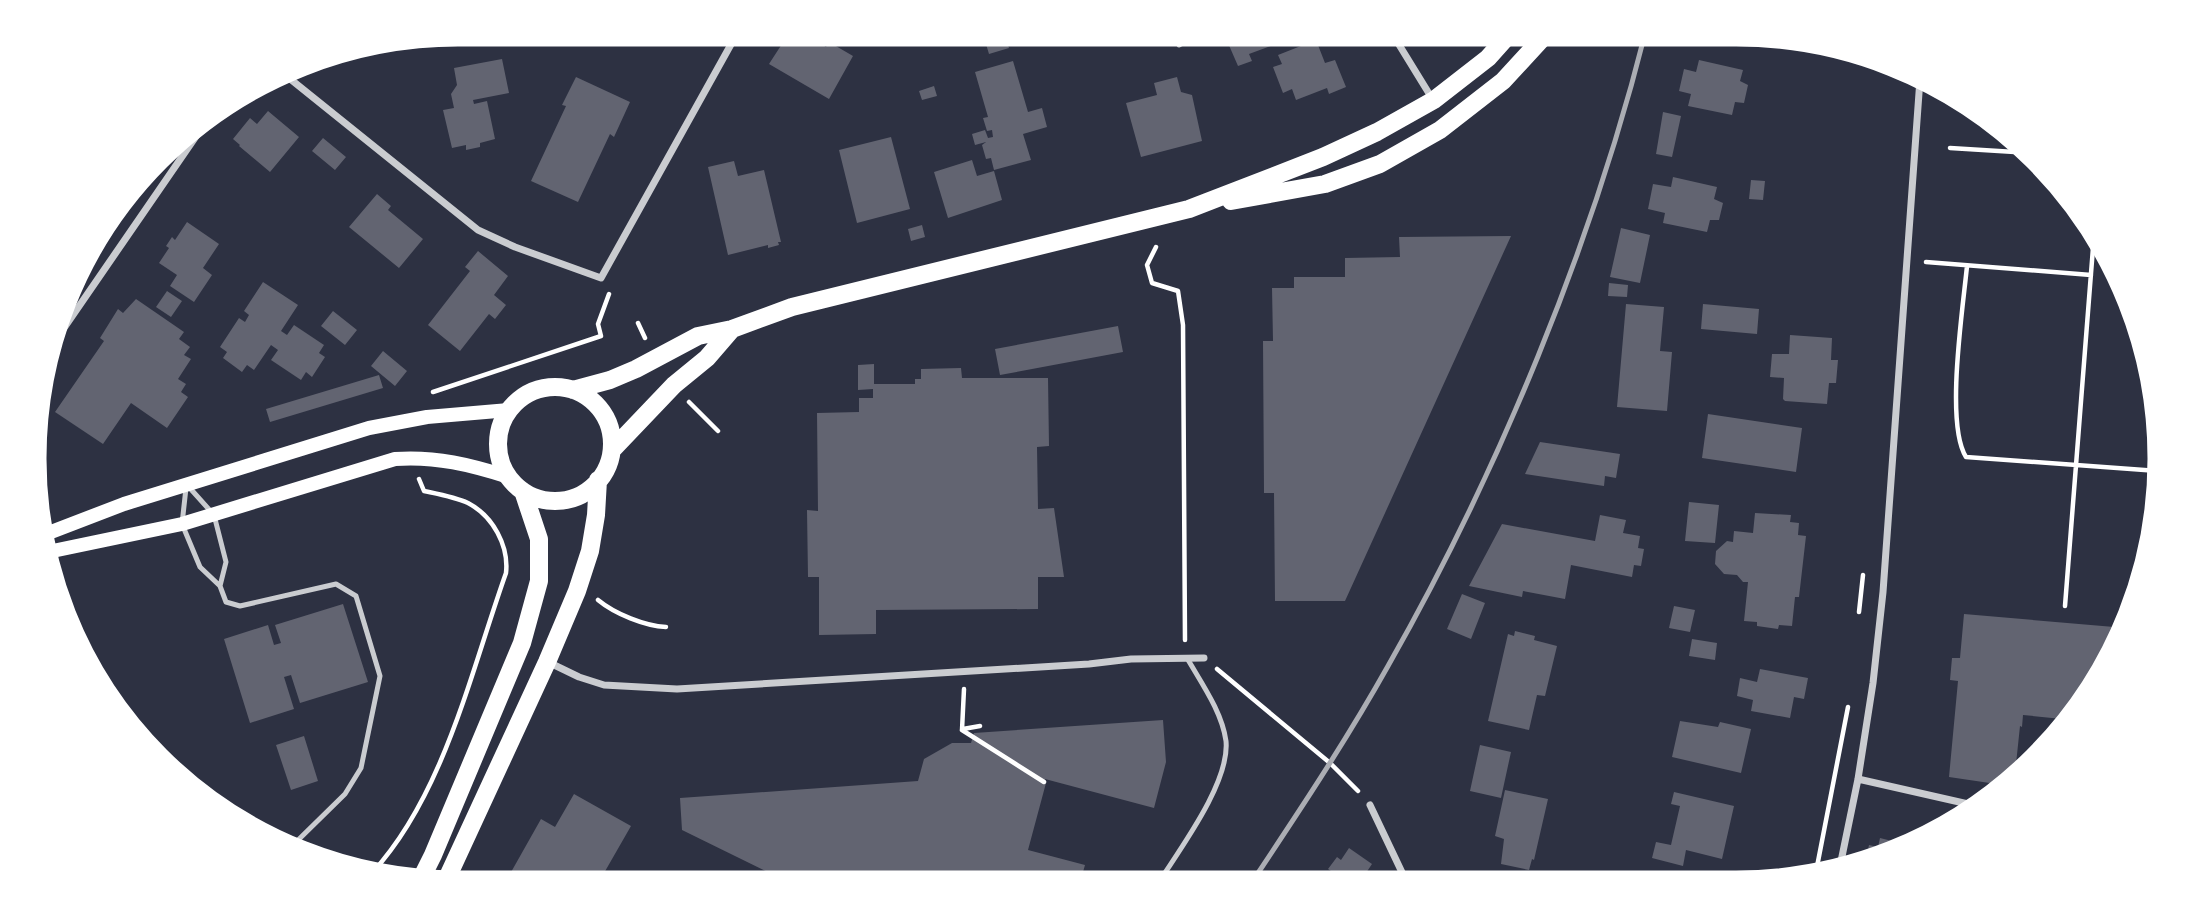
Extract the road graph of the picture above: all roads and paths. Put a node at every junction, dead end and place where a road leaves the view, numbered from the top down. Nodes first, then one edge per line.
1 (733, 42) edge
2 (1184, 42) edge
3 (1398, 42) edge
4 (1502, 42) edge
5 (1539, 42) edge
6 (1179, 45) dead end
7 (289, 78) edge
8 (1920, 85) edge
9 (1434, 100) junction
10 (198, 134) edge
11 (1950, 148) dead end
12 (2018, 152) edge
13 (1189, 209) junction
14 (2093, 245) edge
15 (1156, 247) dead end
16 (1926, 262) dead end
17 (1967, 265) junction
18 (2091, 275) junction
19 (606, 301) dead end
20 (638, 323) dead end
21 (732, 329) junction
22 (62, 330) edge
23 (649, 345) dead end
24 (573, 390) junction
25 (427, 394) dead end
26 (685, 399) dead end
27 (509, 410) junction
28 (718, 431) dead end
29 (612, 450) junction
30 (2075, 464) junction
31 (2152, 470) edge
32 (418, 471) dead end
33 (509, 477) junction
34 (598, 480) junction
35 (186, 484) junction
36 (523, 491) junction
37 (214, 515) junction
38 (182, 524) junction
39 (49, 533) edge
40 (53, 551) edge
41 (1863, 570) dead end
42 (220, 586) junction
43 (595, 597) dead end
44 (2065, 606) dead end
45 (1858, 624) dead end
46 (666, 627) dead end
47 (1204, 658) joint
48 (1187, 659) junction
49 (547, 662) junction
50 (964, 688) dead end
51 (1848, 704) dead end
52 (979, 726) dead end
53 (962, 730) junction
54 (1858, 779) junction
55 (1044, 782) dead end
56 (1968, 804) edge
57 (1370, 805) joint
58 (296, 842) edge
59 (1841, 861) edge
60 (377, 867) edge
61 (1817, 867) edge
62 (424, 873) edge
63 (449, 875) edge
64 (1163, 875) edge
65 (1403, 875) edge

1 - 7 street
2 - 6 lane
3 - 9 street
4 - 9 main road
5 - 13 main road
8 - 54 street
9 - 13 main road
10 - 22 street
11 - 12 path
13 - 21 main road
14 - 18 path
15 - 48 path
16 - 17 path
17 - 18 path
17 - 30 path
18 - 30 path
19 - 25 path
20 - 23 path
21 - 24 main road
21 - 29 main road
24 - 27 main road
24 - 29 main road
26 - 28 path
27 - 33 main road
27 - 35 main road
29 - 34 main road
30 - 31 path
30 - 44 path
32 - 60 path
33 - 36 main road
33 - 37 main road
34 - 36 main road
34 - 49 main road
35 - 37 lane
35 - 38 lane
35 - 39 main road
36 - 62 main road
37 - 38 main road
37 - 42 lane
38 - 40 main road
38 - 42 lane
41 - 45 path
42 - 58 lane
43 - 46 path
47 - 48 street
47 - 57 path
48 - 49 street
48 - 64 lane
49 - 63 main road
50 - 53 path
51 - 61 path
52 - 53 path
53 - 55 path
54 - 56 street
54 - 59 street
57 - 65 street

